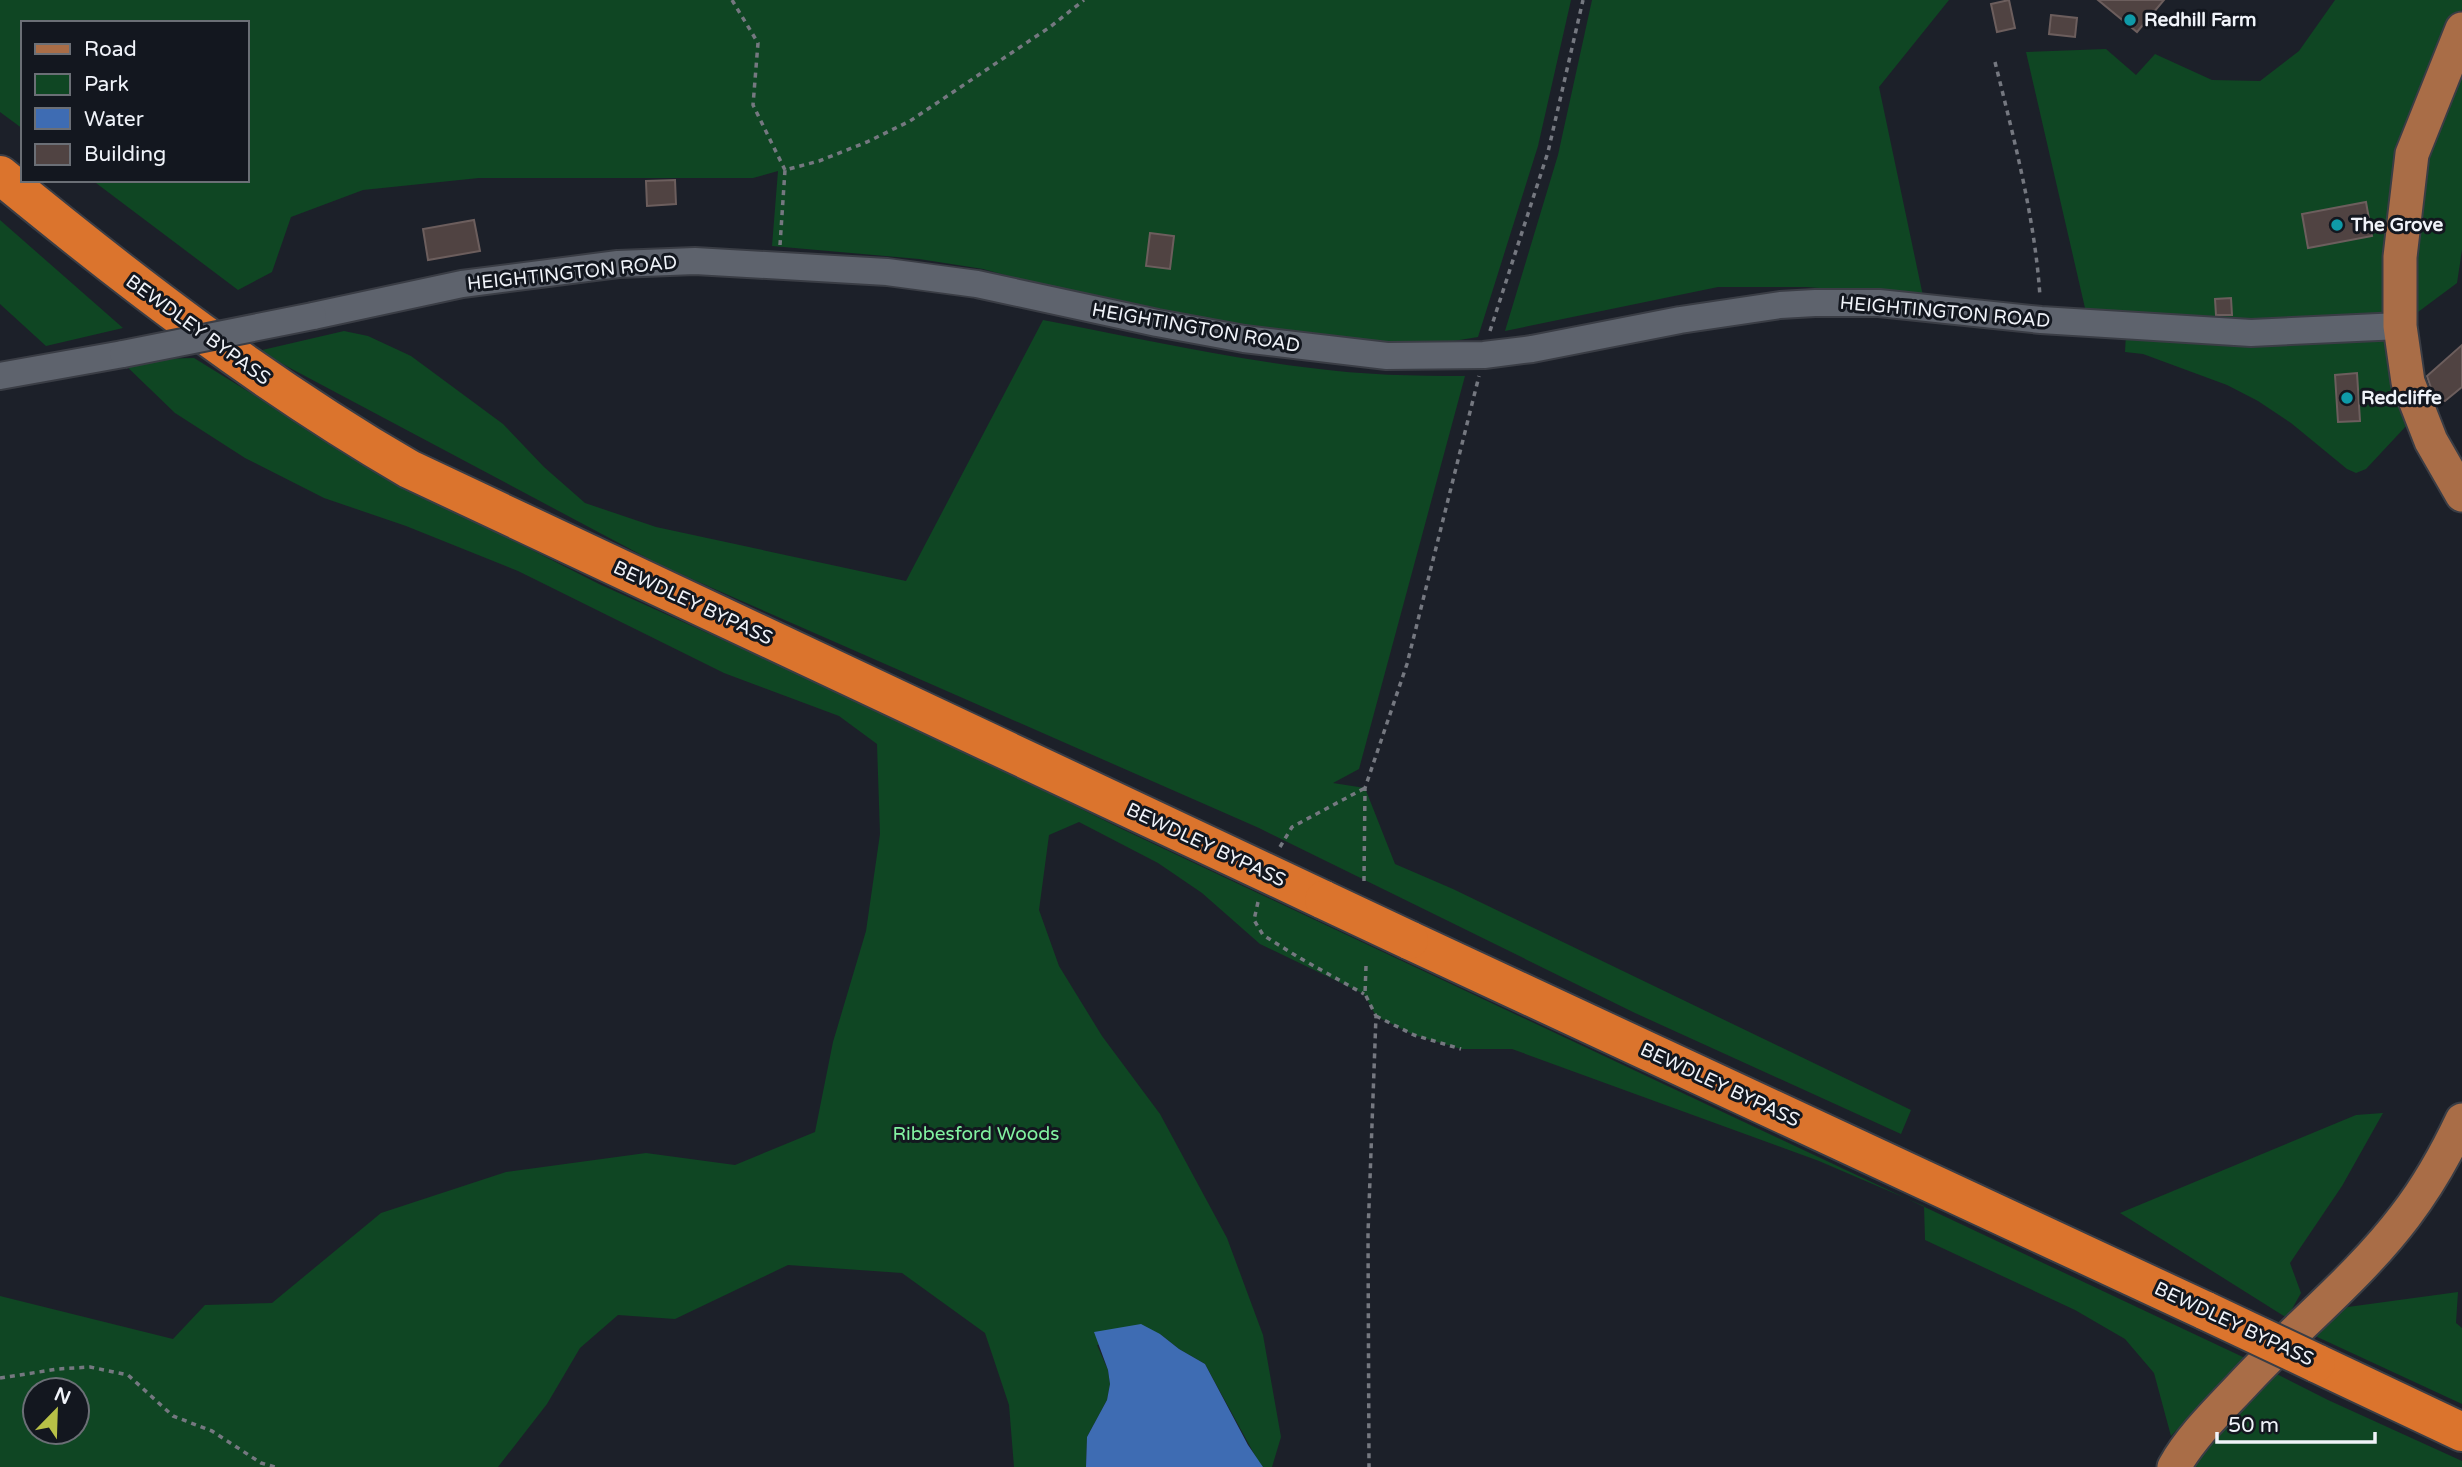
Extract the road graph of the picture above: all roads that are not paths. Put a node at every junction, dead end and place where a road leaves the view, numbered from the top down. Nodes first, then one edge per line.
1 (2462, 29) edge
2 (0, 175) edge
3 (2400, 326) junction
4 (0, 376) edge
5 (2462, 495) edge
6 (2462, 1120) edge
7 (2462, 1432) edge
8 (2174, 1467) edge

1 - 3 main road
2 - 7 highway, BEWDLEY BYPASS, bridge
3 - 4 street, HEIGHTINGTON ROAD, bridge
3 - 5 main road
6 - 8 main road

